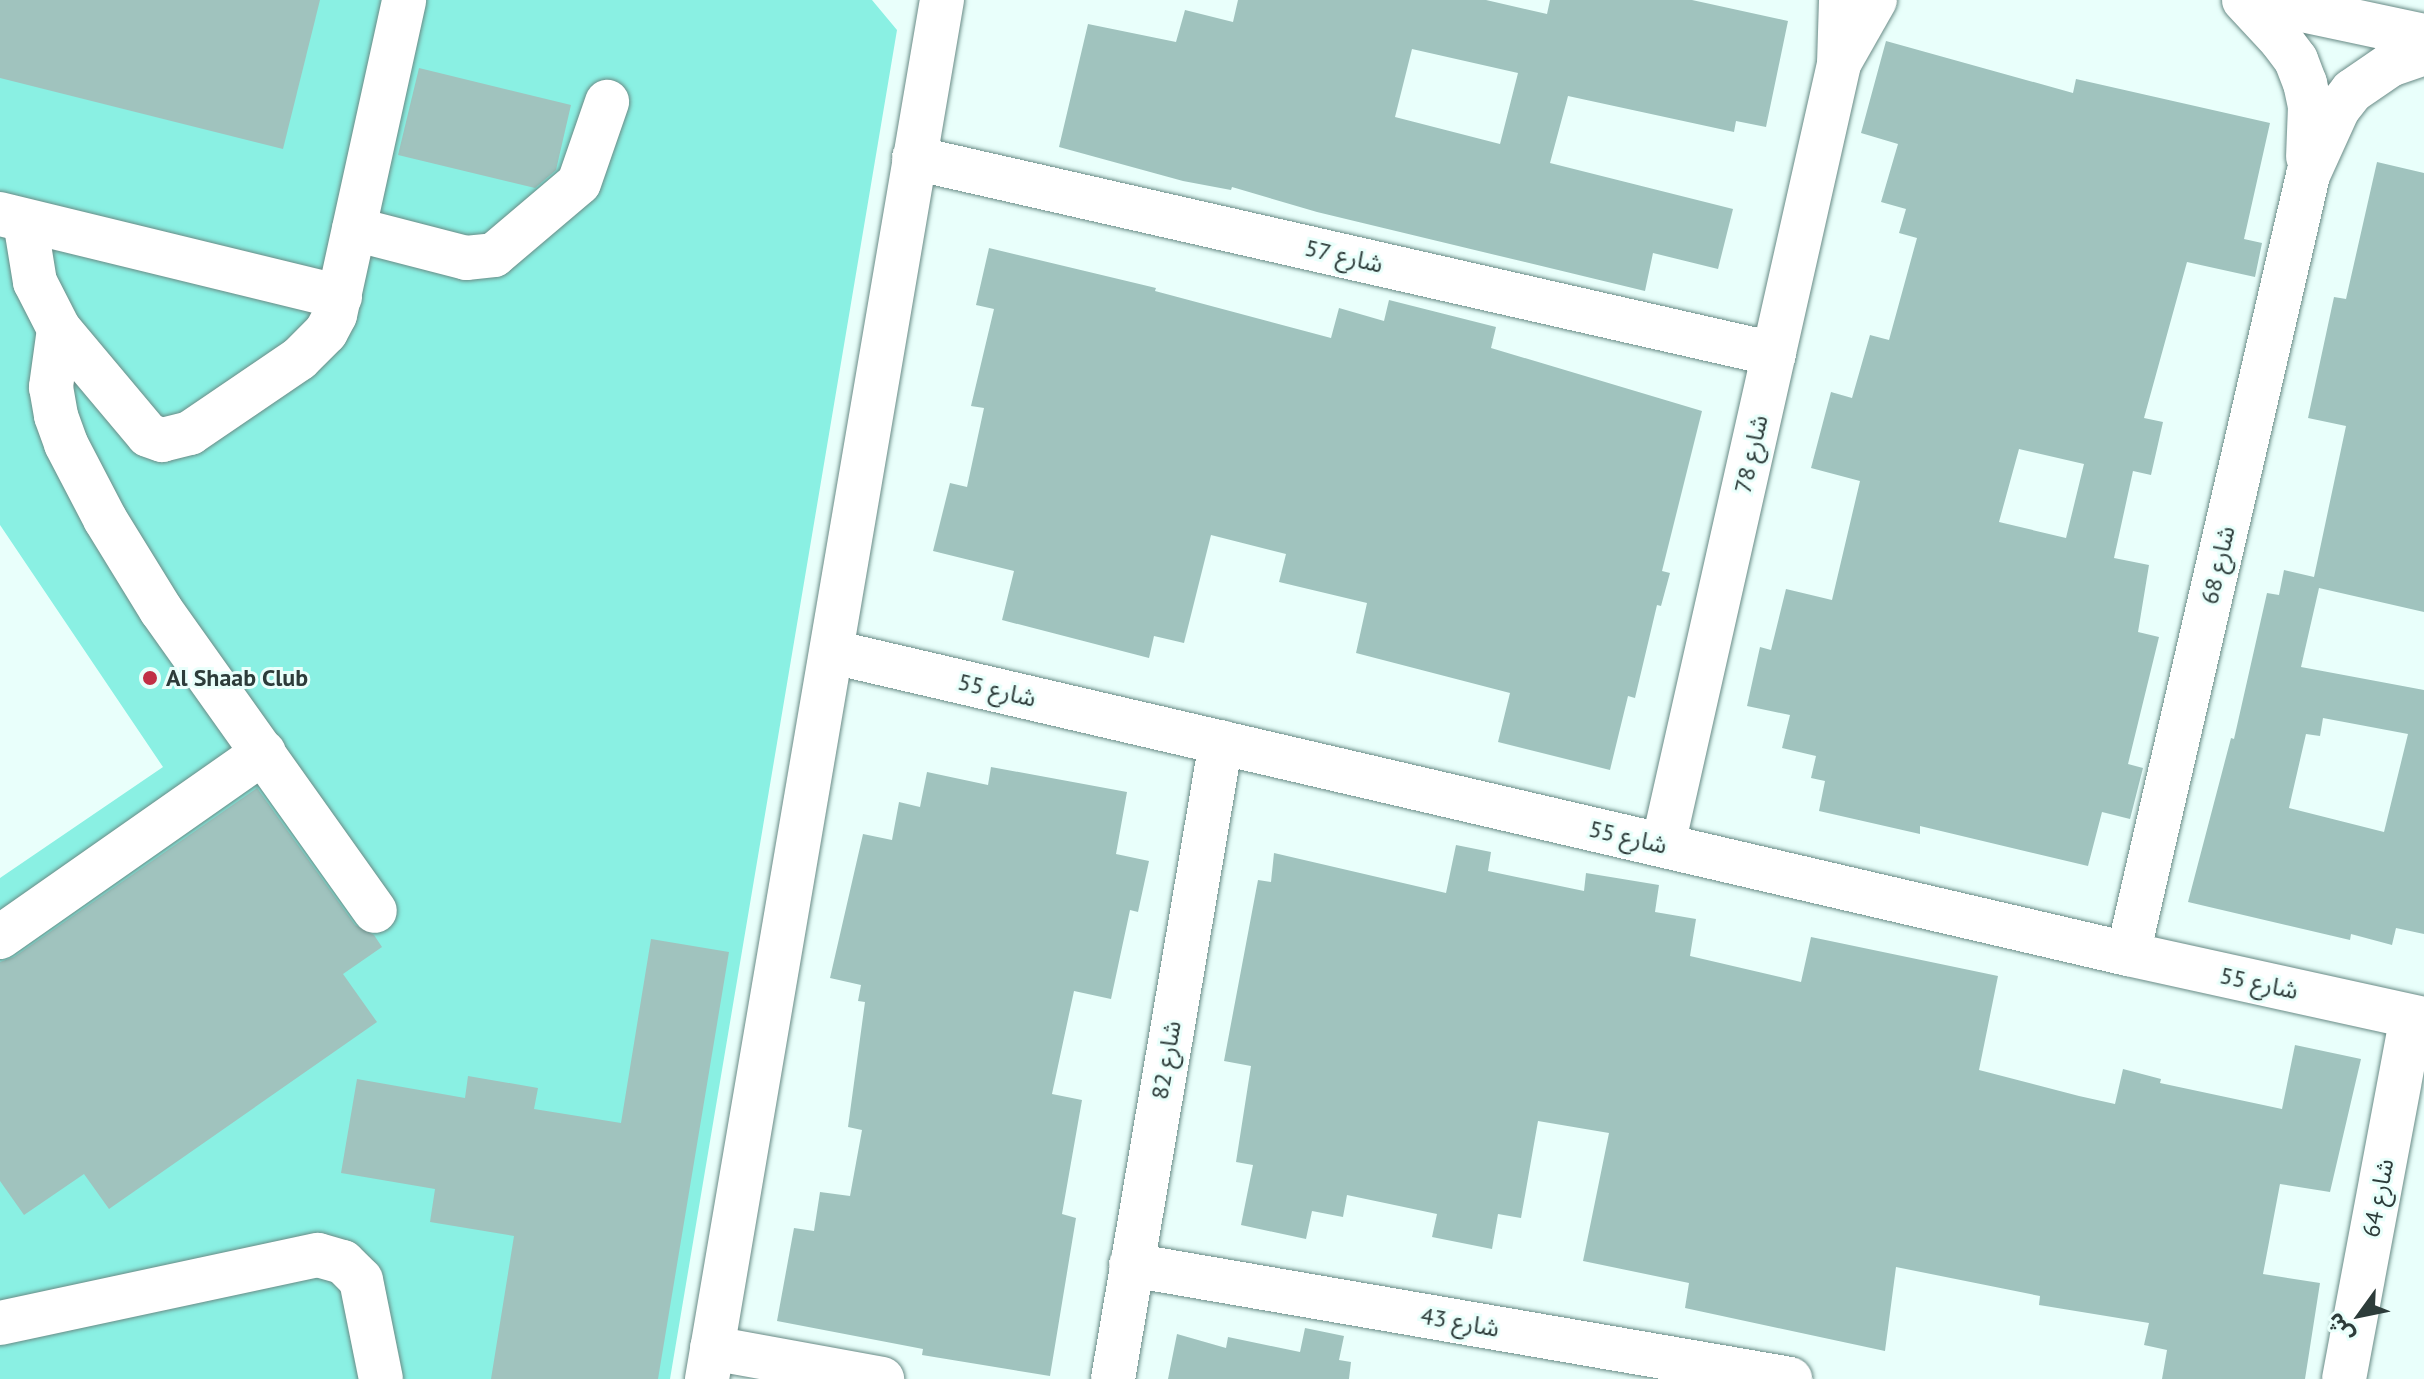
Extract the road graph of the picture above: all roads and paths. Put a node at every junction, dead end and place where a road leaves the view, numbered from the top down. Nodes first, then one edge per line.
1 (404, 0) edge
2 (942, 0) edge
3 (1841, 0) edge
4 (1875, 0) edge
5 (2244, 0) edge
6 (2255, 0) edge
7 (2424, 36) edge
8 (2424, 53) edge
9 (1839, 64) junction
10 (607, 102) dead end
11 (914, 158) junction
12 (2308, 175) junction
13 (12, 218) edge
14 (354, 229) junction
15 (340, 297) junction
16 (59, 329) junction
17 (1774, 354) junction
18 (833, 652) junction
19 (1221, 742) junction
20 (264, 752) junction
21 (1663, 845) junction
22 (375, 911) dead end
23 (0, 937) edge
24 (2128, 954) junction
25 (2418, 1018) edge
26 (1131, 1265) junction
27 (0, 1323) edge
28 (710, 1363) edge
29 (381, 1379) edge
30 (882, 1379) edge
31 (1113, 1379) edge
32 (1790, 1379) edge
33 (2344, 1379) edge

1 - 14 street
2 - 11 street
3 - 9 street, شارع 78
4 - 9 street, شارع 78
5 - 12 street, شارع 68
6 - 7 street
8 - 12 street, شارع 68
9 - 17 street, شارع 78
10 - 14 street
11 - 17 street, شارع 57
11 - 18 street
12 - 24 street, شارع 68
13 - 15 street
13 - 16 street
14 - 15 street
15 - 16 street
16 - 20 street
17 - 21 street, شارع 78
18 - 19 street, شارع 55
18 - 28 street
19 - 21 street, شارع 55
19 - 26 street, شارع 82
20 - 22 street
20 - 23 street
21 - 24 street, شارع 55
24 - 25 street, شارع 55
25 - 33 street, شارع 64
26 - 31 street, شارع 82
26 - 32 street, شارع 43
27 - 29 street
28 - 30 street

